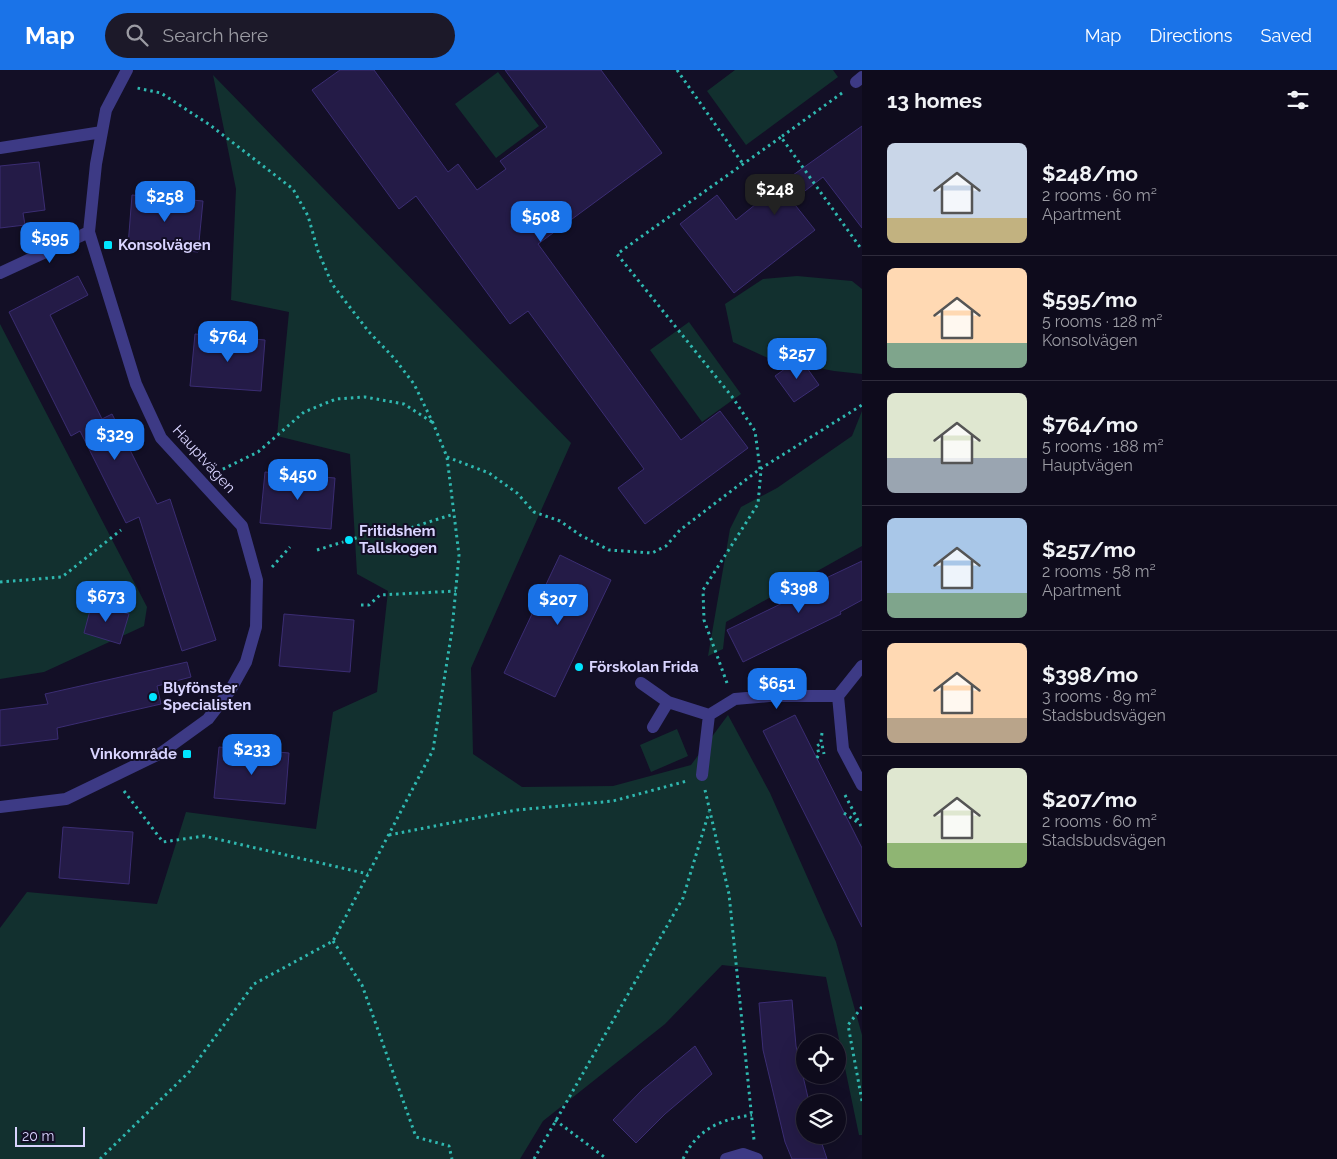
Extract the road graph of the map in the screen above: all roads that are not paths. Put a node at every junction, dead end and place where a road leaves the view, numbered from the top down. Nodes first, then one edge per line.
1 (127, 70) edge
2 (102, 132) junction
3 (0, 148) edge
4 (89, 232) junction
5 (0, 273) edge
6 (862, 666) edge
7 (641, 683) dead end
8 (838, 696) junction
9 (668, 702) junction
10 (709, 715) junction
11 (653, 727) dead end
12 (702, 776) road end
13 (862, 785) edge
14 (0, 807) edge
15 (756, 1158) edge
16 (726, 1159) edge

1 - 2 street, Hauptvägen
2 - 3 street
2 - 4 street, Hauptvägen
4 - 5 street
4 - 14 street, Hauptvägen
6 - 8 street
7 - 9 street
8 - 10 street
8 - 13 street
9 - 10 street
9 - 11 street
10 - 12 street
15 - 16 street

